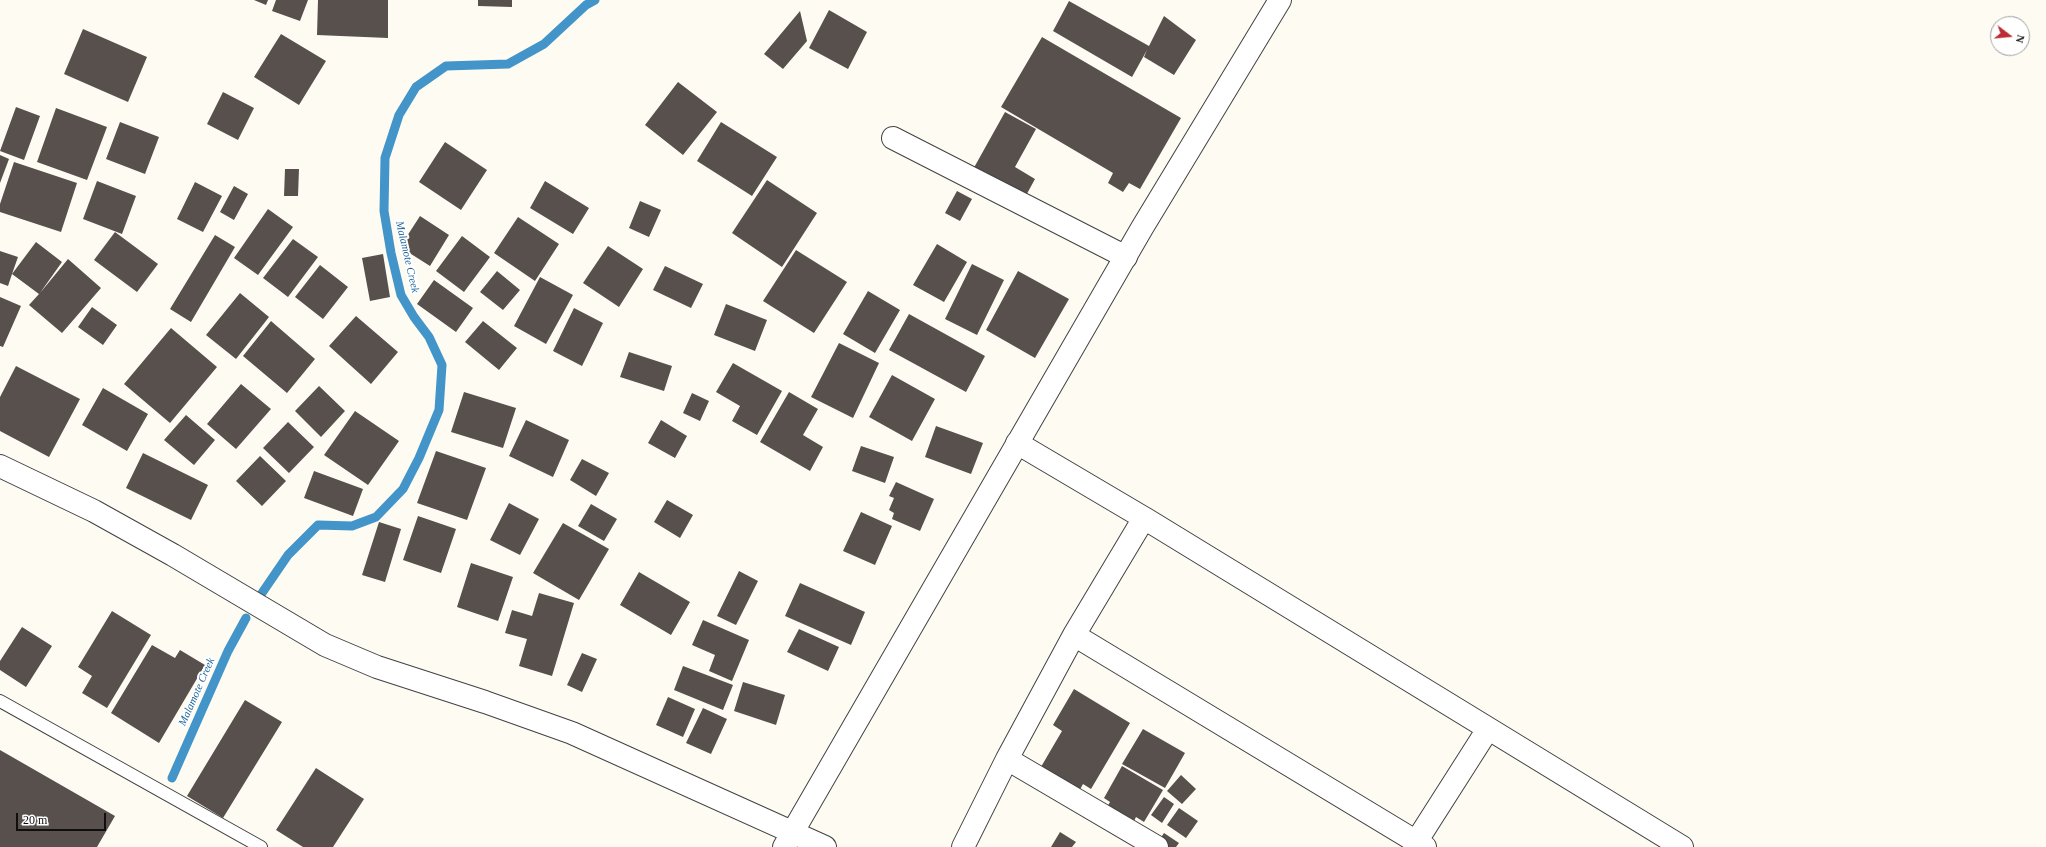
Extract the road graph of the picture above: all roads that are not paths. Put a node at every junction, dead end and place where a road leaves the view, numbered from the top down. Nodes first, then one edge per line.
1 (1280, 0) edge
2 (893, 138) dead end
3 (1126, 257) junction
4 (1017, 443) junction
5 (0, 466) edge
6 (1144, 518) junction
7 (1074, 635) junction
8 (0, 701) edge
9 (1488, 729) junction
10 (1007, 759) junction
11 (788, 840) edge
12 (1421, 844) edge
13 (261, 847) edge
14 (825, 847) edge
15 (963, 847) edge
16 (1156, 847) edge
17 (1682, 847) edge

1 - 3 street
2 - 3 street
3 - 4 street
4 - 6 street
4 - 11 street
5 - 11 street
6 - 7 street
6 - 9 street
7 - 10 street
7 - 12 street
8 - 13 lane
9 - 12 street
9 - 17 street
10 - 15 street
10 - 16 street
11 - 14 street

